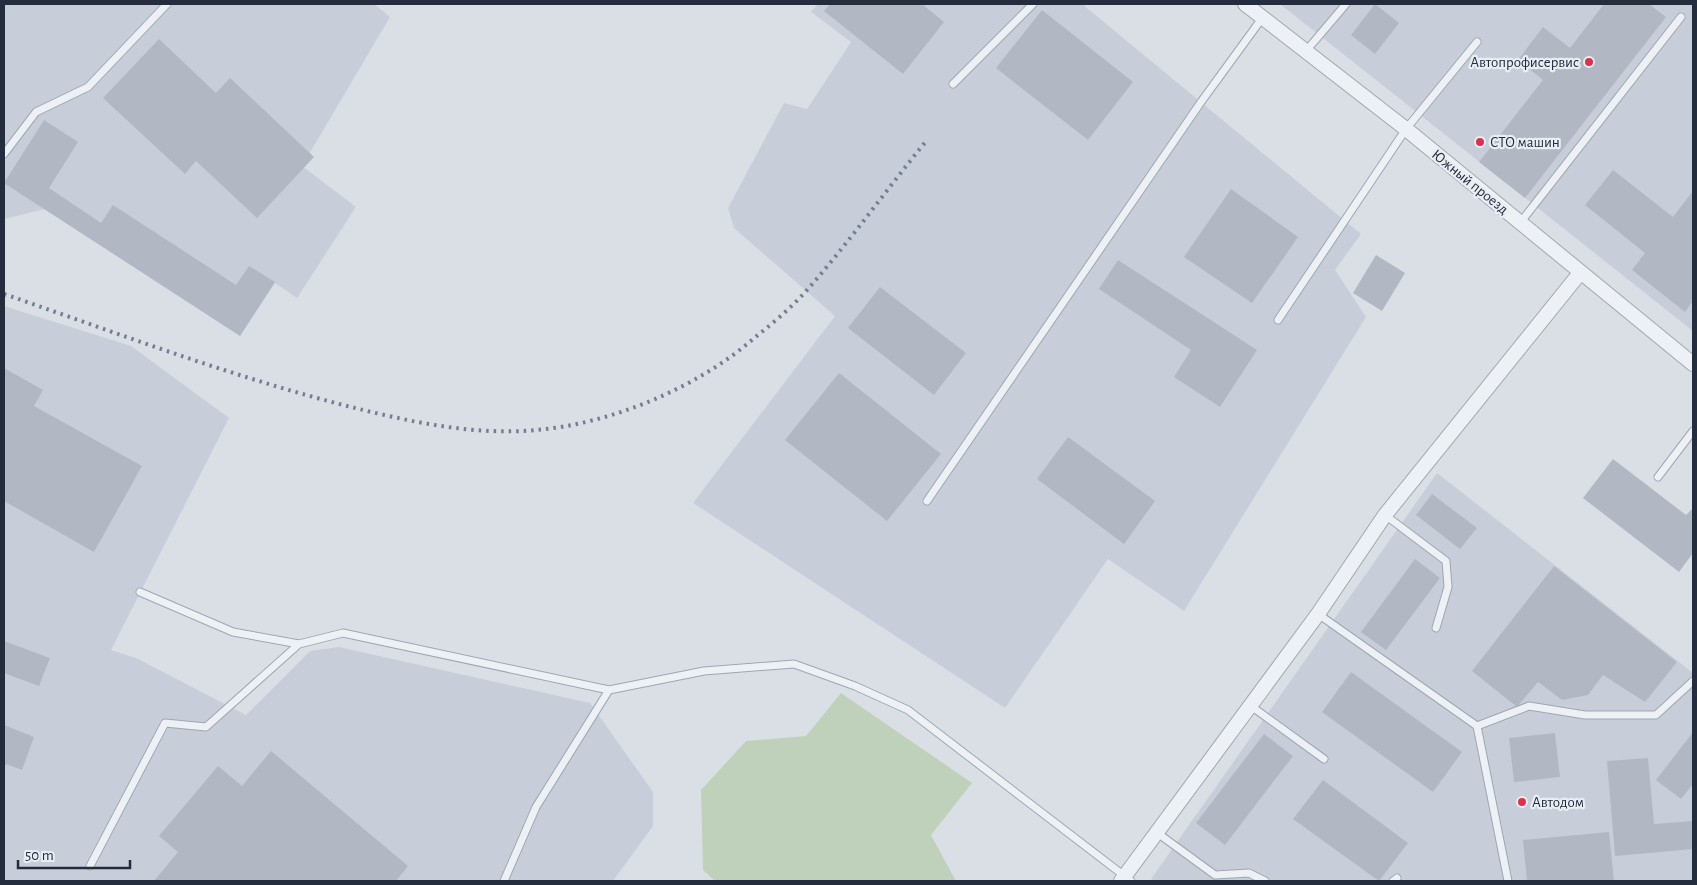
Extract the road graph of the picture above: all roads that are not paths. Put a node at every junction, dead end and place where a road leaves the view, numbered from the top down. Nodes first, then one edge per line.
1 (167, 4) edge
2 (1033, 4) edge
3 (1245, 4) edge
4 (1346, 4) edge
5 (1263, 17) junction
6 (1681, 17) dead end
7 (1477, 42) dead end
8 (1306, 51) junction
9 (953, 84) dead end
10 (1406, 129) junction
11 (4, 154) edge
12 (1520, 223) junction
13 (1580, 273) junction
14 (1278, 320) dead end
15 (1693, 364) edge
16 (1693, 431) edge
17 (1658, 477) dead end
18 (927, 502) dead end
19 (1385, 515) junction
20 (140, 592) dead end
21 (1318, 614) junction
22 (1436, 628) dead end
23 (299, 644) junction
24 (1693, 681) edge
25 (609, 690) junction
26 (1252, 706) junction
27 (1477, 726) junction
28 (1324, 759) dead end
29 (1156, 832) junction
30 (90, 866) dead end
31 (1126, 880) edge
32 (504, 881) edge
33 (1265, 881) edge
34 (1508, 881) edge

1 - 11 lane
2 - 9 lane
3 - 5 street, Южный проезд
4 - 8 lane
5 - 8 street, Южный проезд
5 - 18 lane
6 - 12 lane
7 - 10 lane
8 - 10 street, Южный проезд
10 - 12 street, Южный проезд
10 - 14 lane
12 - 13 street, Южный проезд
13 - 15 street, Южный проезд
13 - 19 street
16 - 17 lane
19 - 21 street
19 - 22 lane
20 - 23 lane
21 - 26 street
21 - 27 lane
23 - 25 lane
23 - 30 lane
24 - 27 lane
25 - 31 lane
25 - 32 lane
26 - 28 lane
26 - 29 street
27 - 34 lane
29 - 31 street
29 - 33 lane

